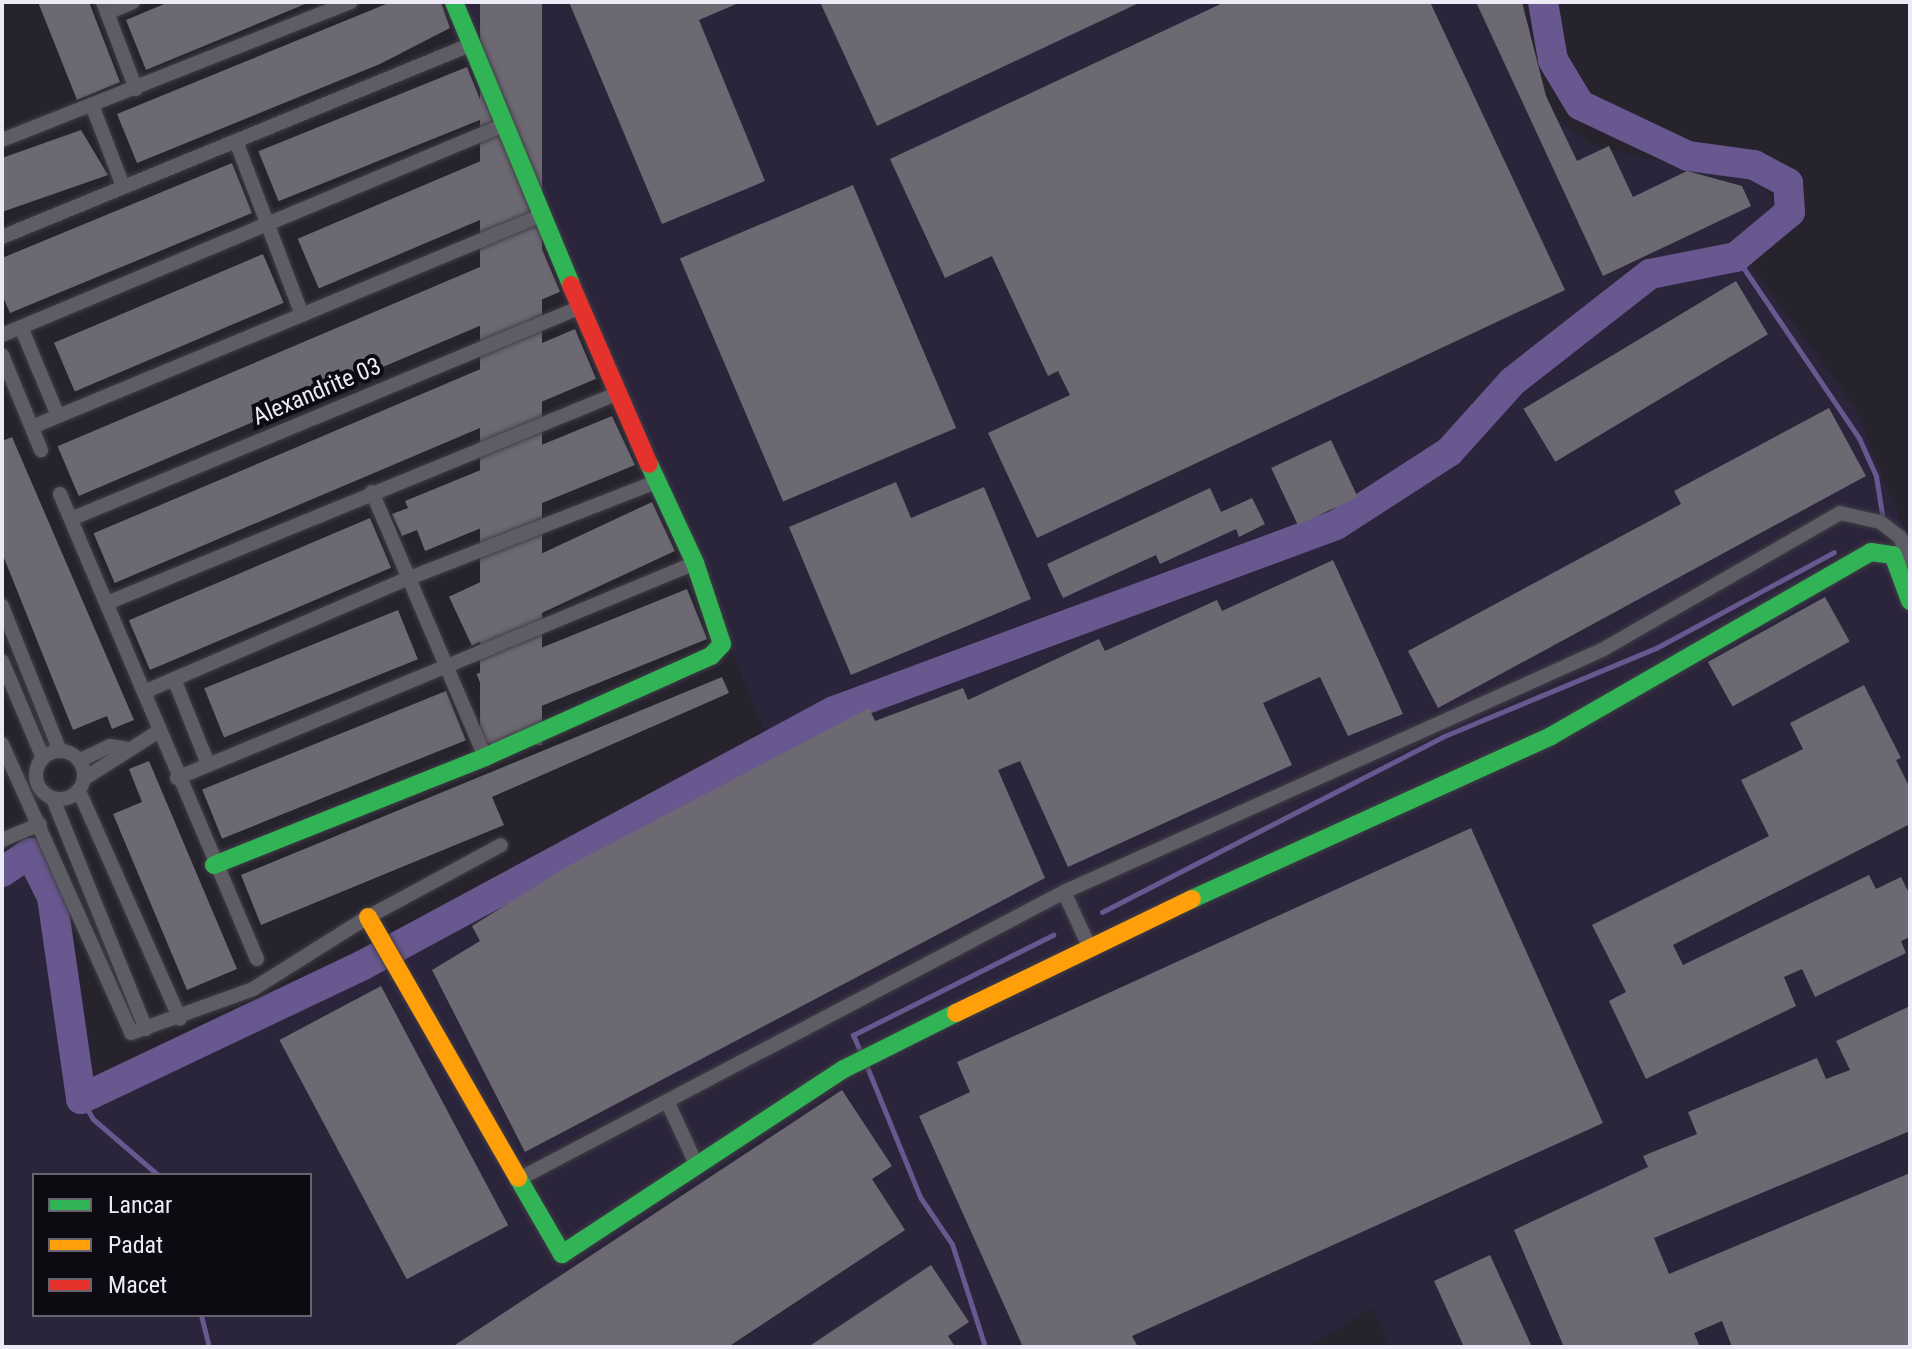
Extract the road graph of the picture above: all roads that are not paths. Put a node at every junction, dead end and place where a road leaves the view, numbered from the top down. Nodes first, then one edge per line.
1 (133, 2) edge
2 (351, 2) edge
3 (454, 2) edge
4 (105, 7) edge
5 (472, 44) junction
6 (136, 89) junction
7 (92, 105) junction
8 (504, 125) junction
9 (2, 140) edge
10 (236, 141) junction
11 (123, 186) junction
12 (542, 215) junction
13 (268, 224) junction
14 (2, 237) edge
15 (581, 307) junction
16 (302, 315) junction
17 (21, 327) junction
18 (2, 335) edge
19 (2, 355) edge
20 (6, 377) edge
21 (616, 394) junction
22 (58, 416) junction
23 (32, 427) junction
24 (41, 450) dead end
25 (659, 481) junction
26 (372, 492) junction
27 (60, 494) dead end
28 (71, 519) junction
29 (1910, 560) edge
30 (695, 563) junction
31 (407, 579) junction
32 (1910, 601) edge
33 (107, 603) junction
34 (2, 606) edge
35 (2, 661) edge
36 (448, 666) junction
37 (174, 679) junction
38 (144, 692) junction
39 (159, 731) junction
40 (2, 744) edge
41 (124, 748) junction
42 (60, 751) junction
43 (485, 757) junction
44 (43, 758) junction
45 (80, 760) junction
46 (6, 763) edge
47 (208, 764) junction
48 (177, 778) junction
49 (82, 785) junction
50 (53, 799) junction
51 (40, 824) junction
52 (2, 840) edge
53 (501, 845) dead end
54 (214, 865) junction
55 (1064, 892) junction
56 (368, 917) junction
57 (1087, 941) junction
58 (257, 959) dead end
59 (180, 1019) junction
60 (146, 1029) junction
61 (667, 1101) junction
62 (697, 1166) junction
63 (519, 1179) junction

1 - 4 street
2 - 6 street
3 - 5 street
4 - 6 street
5 - 8 street
5 - 10 street
6 - 7 street
7 - 9 street
7 - 11 street
8 - 12 street
8 - 13 street
10 - 11 street
10 - 13 street
11 - 14 street
12 - 15 street
12 - 16 street
13 - 16 street
13 - 17 street
15 - 21 street
15 - 28 street, Alexandrite 03
16 - 22 street
17 - 18 street
17 - 22 street
19 - 20 street
20 - 23 street
21 - 25 street
21 - 26 street
22 - 23 street
23 - 24 street
25 - 30 street
25 - 31 street
26 - 31 street
26 - 33 street
27 - 28 street
28 - 33 street
29 - 55 street
30 - 36 street
30 - 43 street
31 - 36 street
31 - 37 street
32 - 57 street
33 - 38 street
34 - 42 street
35 - 44 street
36 - 43 street
36 - 47 street
37 - 38 street
37 - 47 street
38 - 39 street
39 - 41 street
39 - 48 street
40 - 46 street
41 - 45 street
41 - 49 street
42 - 44 street
42 - 45 street
43 - 54 street
44 - 50 street
45 - 49 street
46 - 51 street
47 - 48 street
48 - 54 street
49 - 50 street
49 - 59 street
50 - 60 street
51 - 52 street
51 - 60 street
53 - 56 street
54 - 58 street
55 - 57 street
55 - 61 street
56 - 59 street
56 - 63 street
57 - 62 street
59 - 60 street
61 - 62 street
61 - 63 street
62 - 63 street

